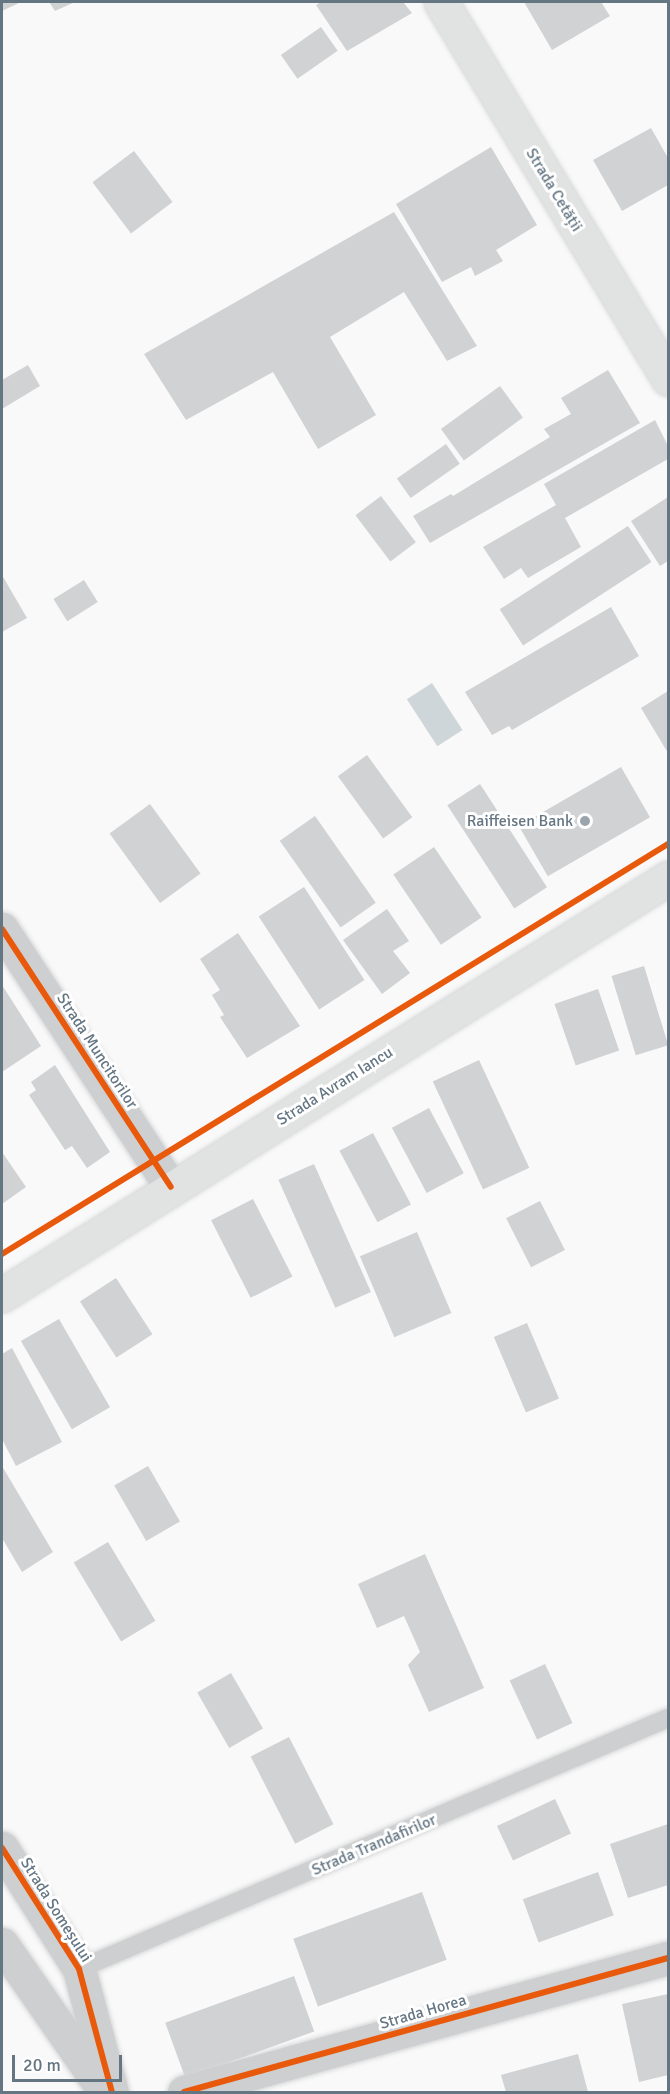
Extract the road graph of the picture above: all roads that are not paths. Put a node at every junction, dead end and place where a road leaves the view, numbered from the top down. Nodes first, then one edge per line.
1 (441, 2) edge
2 (669, 379) edge
3 (669, 878) edge
4 (2, 929) edge
5 (171, 1187) junction
6 (2, 1295) edge
7 (669, 1718) edge
8 (2, 1848) edge
9 (2, 1944) edge
10 (669, 1958) edge
11 (79, 1969) junction
12 (105, 2092) edge
13 (112, 2092) edge
14 (184, 2092) edge

1 - 2 main road, Strada Cetății
3 - 5 main road, Strada Avram Iancu
4 - 5 street, Strada Muncitorilor
5 - 6 main road, Strada Avram Iancu
7 - 11 lane, Strada Trandafirilor
8 - 11 street, Strada Someșului
9 - 12 street
10 - 14 street, Strada Horea
11 - 13 street, Strada Someșului

